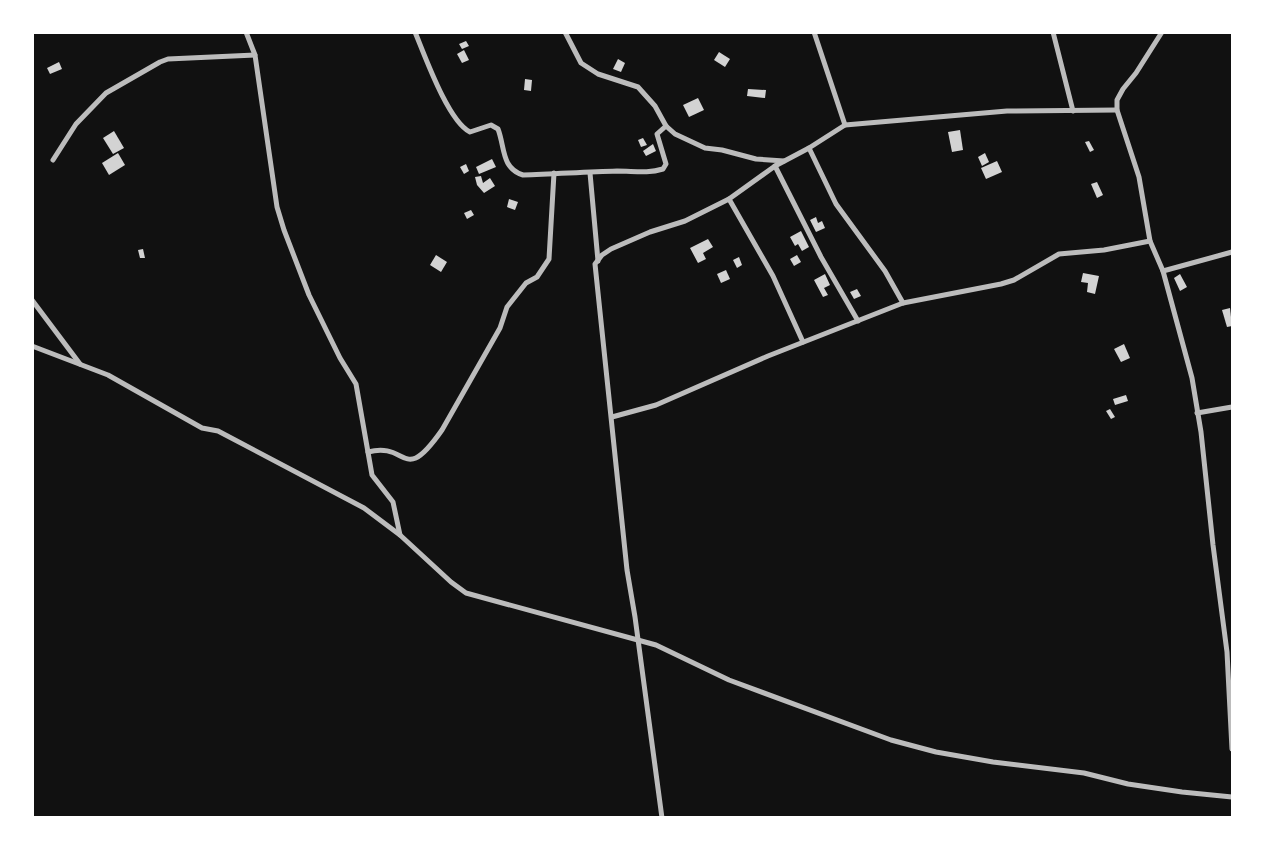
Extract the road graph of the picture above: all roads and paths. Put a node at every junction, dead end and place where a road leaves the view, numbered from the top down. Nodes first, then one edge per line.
1 (246, 32) edge
2 (415, 32) edge
3 (565, 32) edge
4 (814, 32) edge
5 (1053, 32) edge
6 (1162, 32) edge
7 (255, 55) junction
8 (1117, 110) junction
9 (1073, 111) junction
10 (846, 125) junction
11 (666, 126) junction
12 (809, 148) junction
13 (53, 160) dead end
14 (784, 160) junction
15 (775, 166) junction
16 (554, 173) junction
17 (590, 173) junction
18 (729, 199) junction
19 (1150, 241) junction
20 (1232, 252) edge
21 (598, 261) junction
22 (1163, 271) junction
23 (32, 300) edge
24 (903, 303) junction
25 (858, 321) junction
26 (803, 342) junction
27 (32, 346) edge
28 (82, 366) junction
29 (1232, 407) edge
30 (1197, 413) junction
31 (612, 417) junction
32 (368, 452) junction
33 (400, 535) junction
34 (637, 641) junction
35 (1232, 749) edge
36 (1232, 796) edge
37 (662, 818) edge

1 - 7 street
2 - 16 street
3 - 11 street
4 - 10 street
5 - 9 street
6 - 8 street
7 - 13 street
7 - 32 street
8 - 9 street
8 - 19 street
9 - 10 street
10 - 12 street
11 - 14 street
11 - 17 street
12 - 14 street
12 - 24 street
14 - 15 street
15 - 18 street
15 - 25 street
16 - 17 street
16 - 32 street
17 - 21 street
18 - 21 street
18 - 26 street
19 - 22 street
19 - 24 street
20 - 22 street
21 - 31 street
22 - 30 street
23 - 28 street
24 - 25 street
25 - 26 street
26 - 31 street
27 - 28 street
28 - 33 street
29 - 30 street
30 - 35 street
31 - 34 street
32 - 33 street
33 - 34 street
34 - 36 street
34 - 37 street

